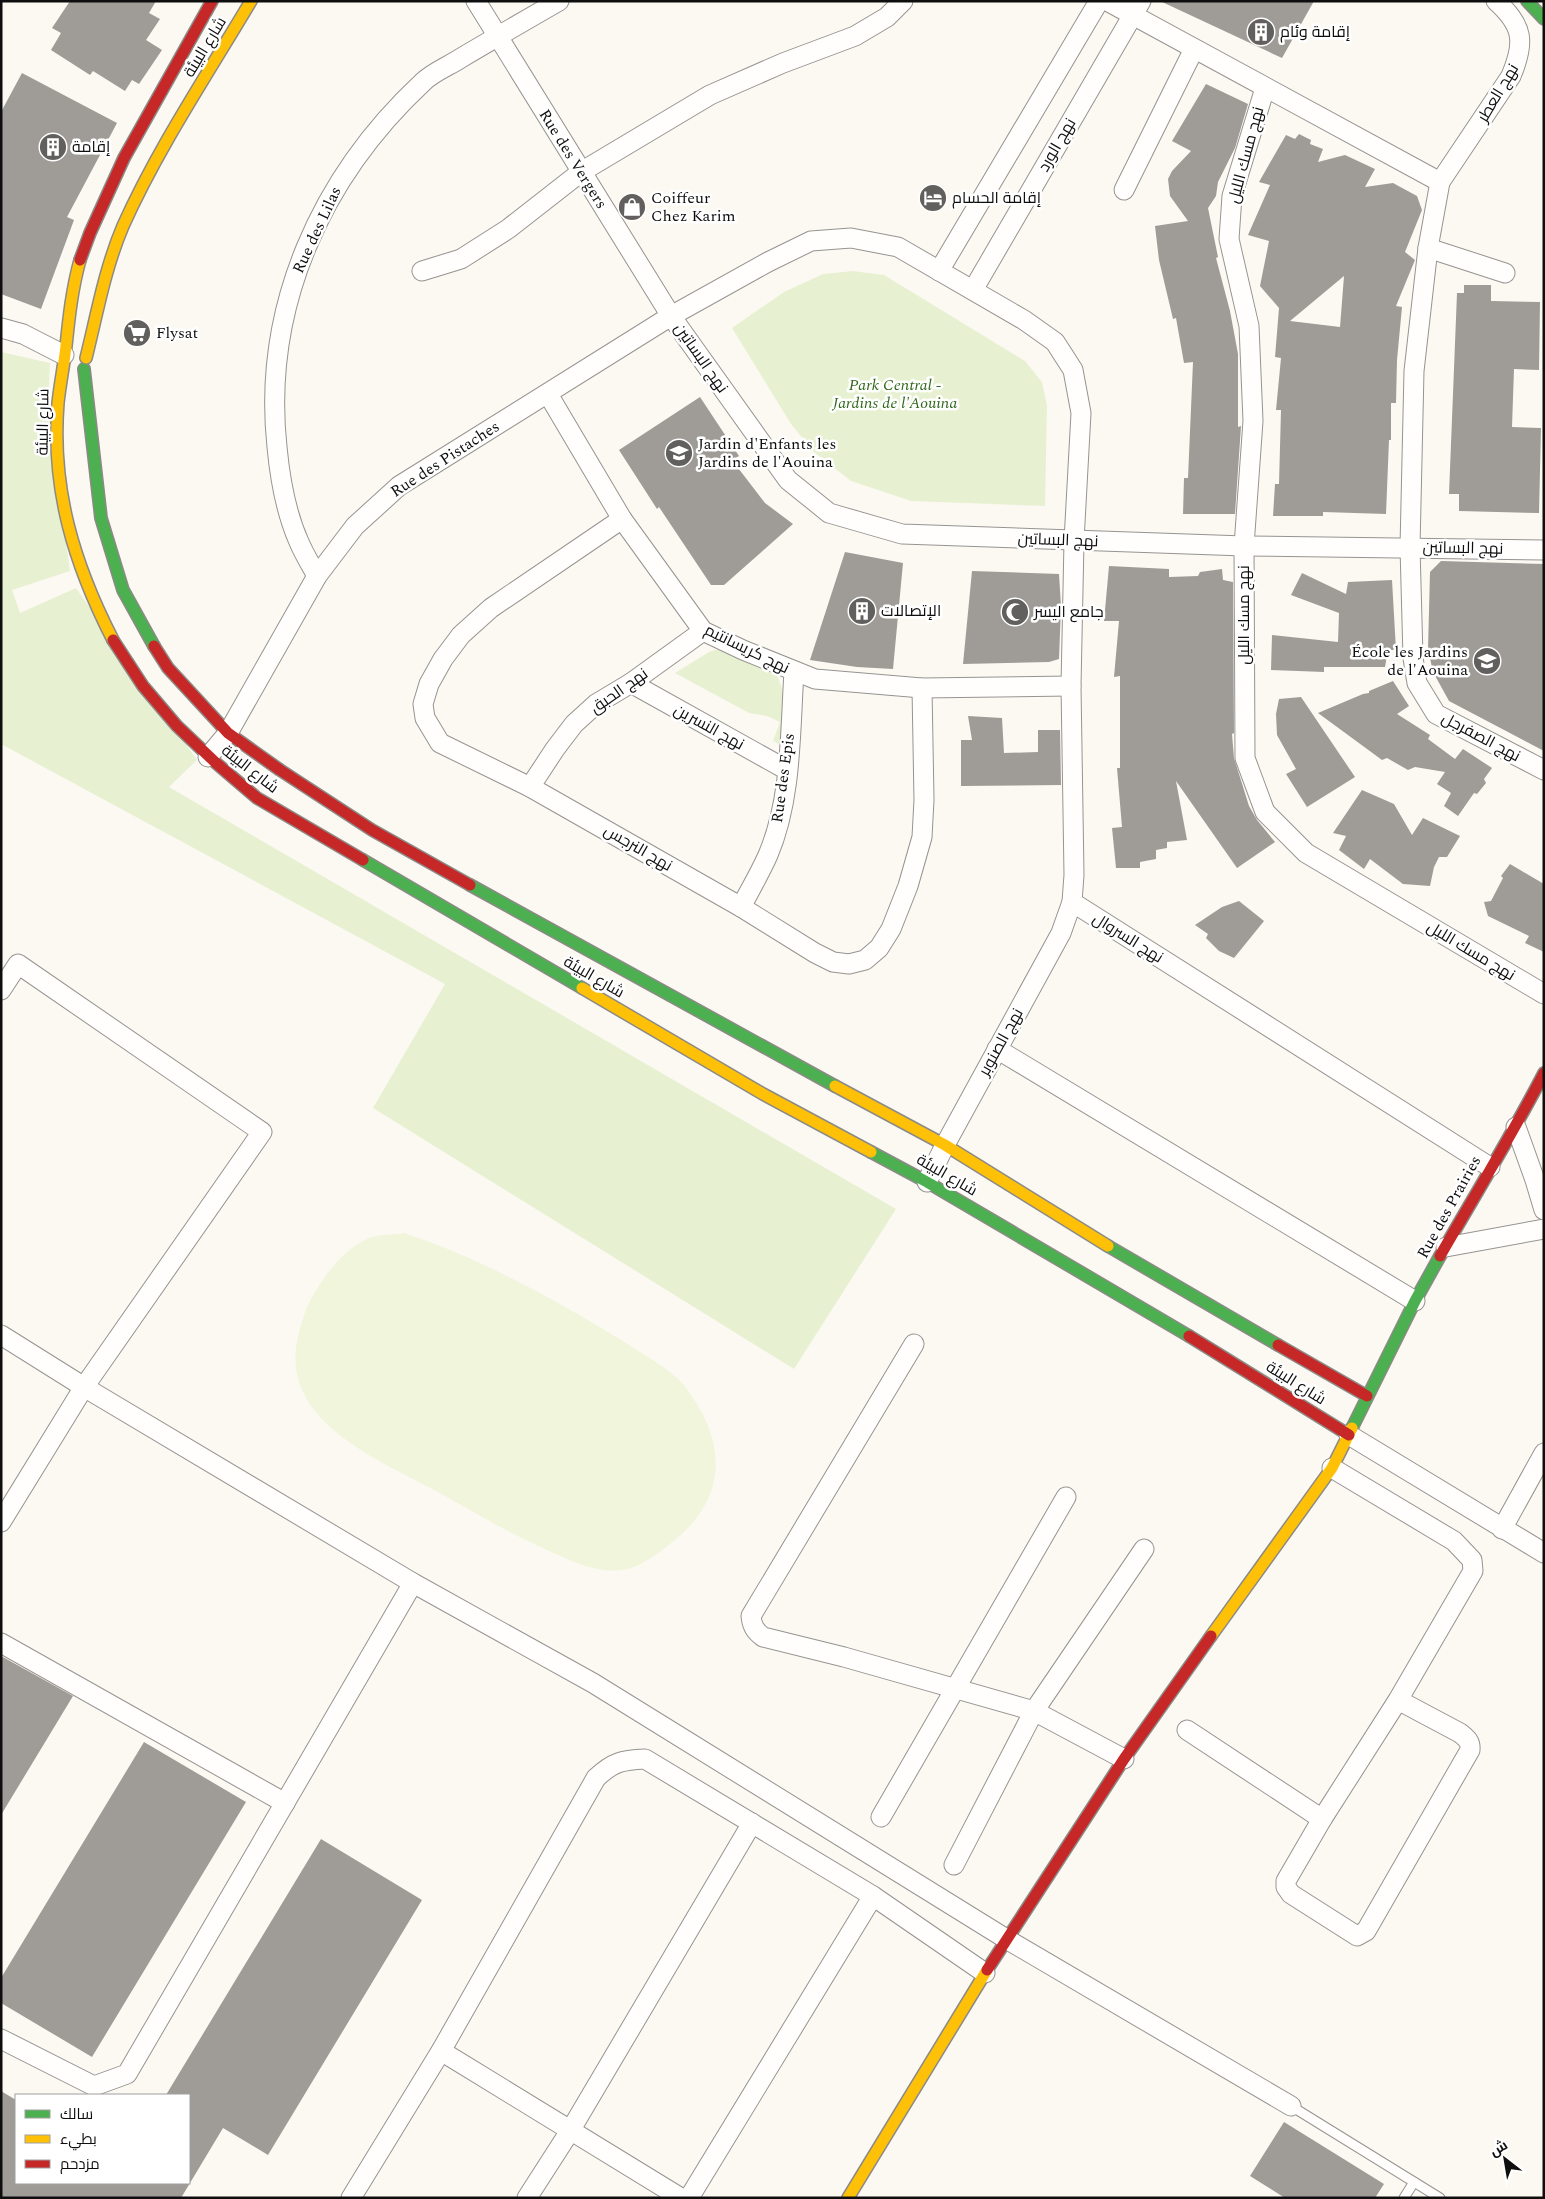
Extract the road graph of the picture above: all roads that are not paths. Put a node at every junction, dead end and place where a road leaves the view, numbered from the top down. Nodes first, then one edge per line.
1 (212, 1) edge
2 (251, 1) edge
3 (476, 1) edge
4 (559, 1) edge
5 (903, 1) edge
6 (1099, 1) edge
7 (1107, 1) edge
8 (1496, 1) edge
9 (1527, 1) edge
10 (1137, 8) edge
11 (1544, 19) edge
12 (497, 37) junction
13 (1194, 49) junction
14 (1265, 88) junction
15 (581, 172) junction
16 (1440, 182) junction
17 (1124, 190) dead end
18 (1428, 248) junction
19 (422, 271) dead end
20 (939, 271) junction
21 (1505, 273) dead end
22 (973, 290) junction
23 (671, 316) junction
24 (1, 328) edge
25 (64, 358) junction
26 (85, 363) junction
27 (548, 394) junction
28 (622, 519) junction
29 (1074, 541) junction
30 (1244, 546) junction
31 (1410, 547) junction
32 (1544, 550) edge
33 (317, 576) junction
34 (703, 631) junction
35 (794, 672) junction
36 (631, 683) junction
37 (1071, 686) junction
38 (922, 688) junction
39 (228, 733) junction
40 (208, 756) junction
41 (787, 770) junction
42 (1544, 770) edge
43 (530, 787) junction
44 (1072, 902) junction
45 (741, 907) junction
46 (1, 990) edge
47 (1544, 994) edge
48 (997, 1050) junction
49 (1544, 1073) edge
50 (1516, 1127) junction
51 (945, 1145) junction
52 (1490, 1167) junction
53 (927, 1182) junction
54 (1544, 1210) edge
55 (1544, 1229) edge
56 (1446, 1246) junction
57 (1415, 1301) junction
58 (1, 1335) edge
59 (914, 1344) dead end
60 (84, 1387) junction
61 (1367, 1396) junction
62 (1349, 1436) junction
63 (1544, 1453) edge
64 (1332, 1468) junction
65 (1066, 1498) dead end
66 (1, 1522) edge
67 (1502, 1529) junction
68 (1144, 1549) dead end
69 (1544, 1553) edge
70 (413, 1583) junction
71 (1, 1643) edge
72 (957, 1689) junction
73 (1398, 1700) junction
74 (1034, 1712) junction
75 (1187, 1730) dead end
76 (1124, 1759) junction
77 (284, 1803) junction
78 (881, 1817) dead end
79 (1322, 1819) junction
80 (752, 1823) junction
81 (954, 1865) dead end
82 (873, 1896) junction
83 (1008, 1940) junction
84 (985, 1973) junction
85 (1, 2039) edge
86 (441, 2051) junction
87 (1291, 2106) joint
88 (570, 2131) junction
89 (1414, 2182) junction
90 (351, 2198) edge
91 (528, 2198) edge
92 (680, 2198) edge
93 (689, 2198) edge
94 (848, 2198) edge
95 (1404, 2198) edge
96 (1440, 2198) edge

1 - 25 street, شارع البيئة
2 - 26 street, شارع البيئة
3 - 12 street, Rue des Vergers
4 - 12 street, Rue des Lilas
5 - 15 street
6 - 20 street
7 - 10 street
8 - 16 street, نهج العطر
9 - 11 street
10 - 13 street
10 - 22 street, نهج الورد
12 - 15 street, Rue des Vergers
12 - 33 street, Rue des Lilas
13 - 14 street
13 - 17 street
14 - 16 street
14 - 30 street, نهج مسك الليل
15 - 19 street
15 - 23 street, Rue des Vergers
16 - 18 street, نهج الصفرجل
18 - 21 street
18 - 31 street, نهج الصفرجل
20 - 22 street, Rue des Pistaches
20 - 23 street, Rue des Pistaches
22 - 29 street, Rue des Pistaches
23 - 27 street, Rue des Pistaches
23 - 29 street, نهج البساتين
24 - 25 street
25 - 26 street
25 - 26 street, شارع البيئة
25 - 40 street, شارع البيئة
26 - 39 street, شارع البيئة
27 - 28 street, نهج كريسانتيم
27 - 33 street, Rue des Pistaches
28 - 34 street, نهج كريسانتيم
28 - 43 street, نهج النرجس
29 - 30 street, نهج البساتين
29 - 37 street
30 - 31 street, نهج البساتين
30 - 47 street, نهج مسك الليل
31 - 32 street, نهج البساتين
31 - 42 street, نهج الصفرجل
33 - 39 street, Rue des Pistaches
34 - 35 street, نهج كريسانتيم
34 - 36 street, نهج الحبق
35 - 38 street, نهج كريسانتيم
35 - 41 street, Rue des Epis
36 - 41 street, نهج النسرين
36 - 43 street, نهج الحبق
37 - 38 street, نهج كريسانتيم
37 - 44 street
38 - 45 street, نهج النرجس
39 - 40 street, Rue des Pistaches
39 - 51 street, شارع البيئة
40 - 53 street, شارع البيئة
41 - 45 street, Rue des Epis
43 - 45 street, نهج النرجس
44 - 48 street, نهج الصنوبر
44 - 52 street, نهج السروال
46 - 60 street
48 - 51 street, نهج الصنوبر
48 - 57 street
49 - 50 street, Rue des Prairies
50 - 52 street, Rue des Prairies
50 - 54 street
51 - 53 street, نهج الصنوبر
51 - 61 street, شارع البيئة
52 - 56 street, Rue des Prairies
53 - 62 street, شارع البيئة
55 - 56 street
56 - 57 street, Rue des Prairies
57 - 61 street, Rue des Prairies
58 - 60 street
59 - 72 street
60 - 66 street
60 - 70 street
61 - 62 street, Rue des Prairies
62 - 64 street, Rue des Prairies
62 - 67 street
63 - 67 street
64 - 73 street
64 - 76 street, Rue des Prairies
65 - 72 street
67 - 69 street
68 - 74 street
70 - 77 street
70 - 83 street
71 - 77 street
72 - 74 street
72 - 78 street
73 - 79 street
73 - 79 street
74 - 76 street
74 - 81 street
75 - 79 street
76 - 83 street, Rue des Prairies
77 - 85 street
80 - 82 street
80 - 86 street
80 - 88 street
82 - 84 street
82 - 93 street
83 - 84 street, Rue des Prairies
83 - 87 street
84 - 94 street, Rue des Prairies
86 - 88 street
86 - 90 street
87 - 89 lane
88 - 91 street
88 - 92 street
89 - 95 lane
89 - 96 lane

